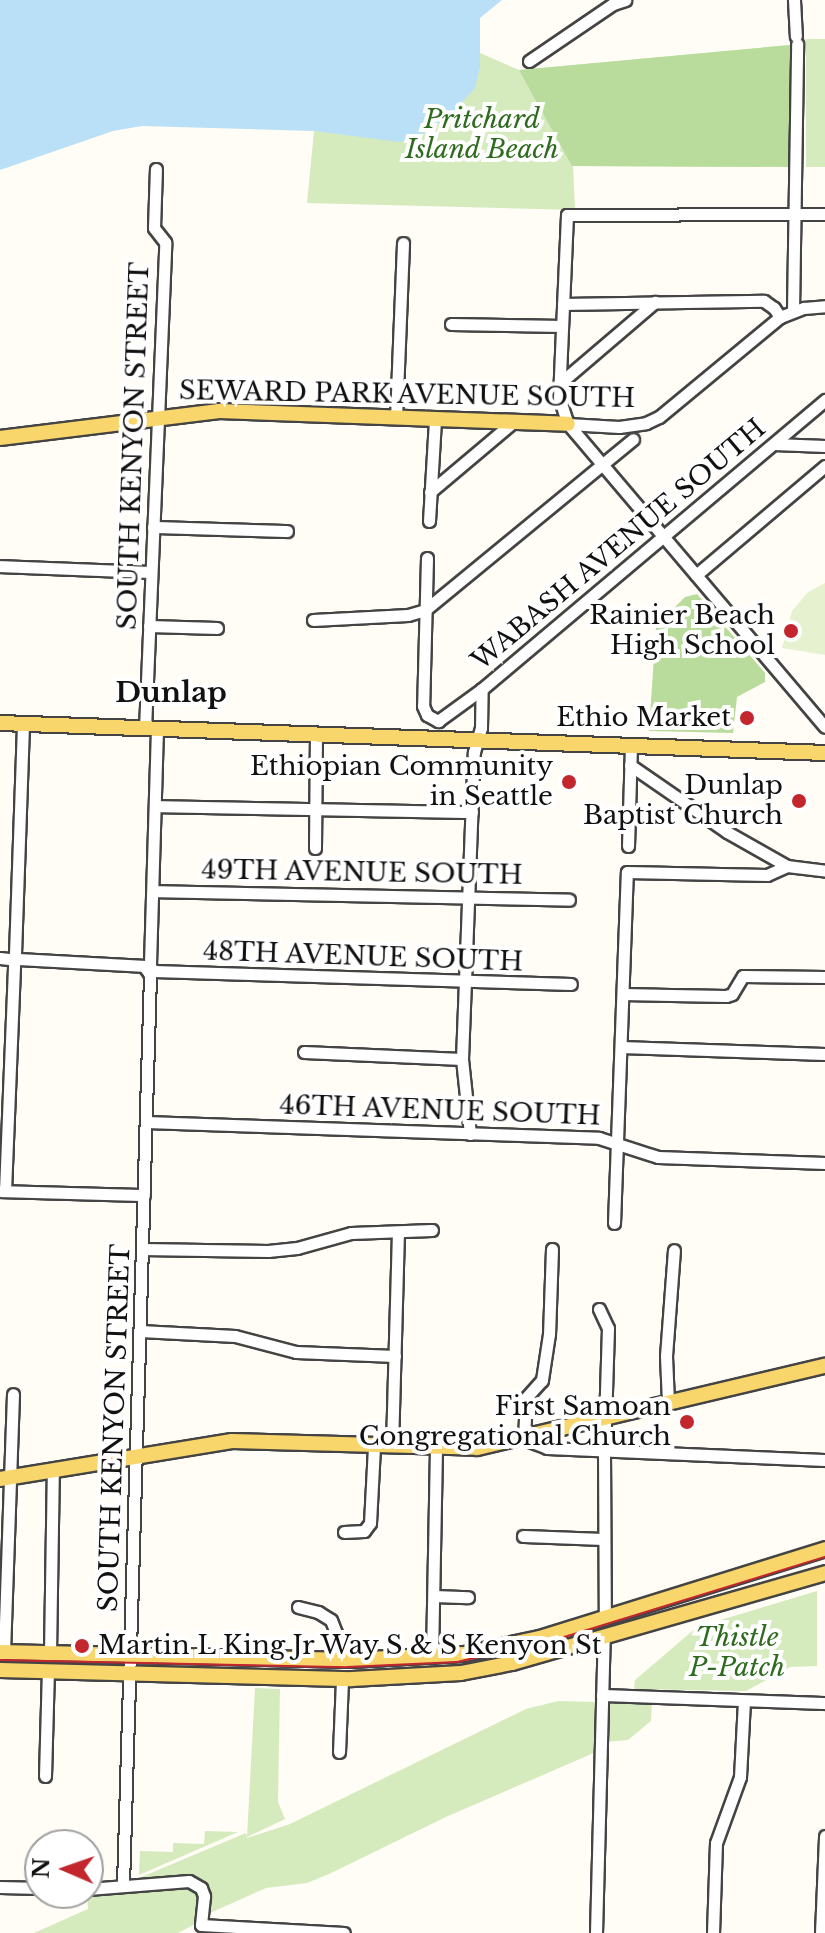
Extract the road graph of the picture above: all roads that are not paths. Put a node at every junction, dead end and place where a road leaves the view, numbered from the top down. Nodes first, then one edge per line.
1 (625, 0) edge
2 (794, 0) edge
3 (529, 61) dead end
4 (156, 169) dead end
5 (796, 214) junction
6 (825, 214) edge
7 (403, 243) dead end
8 (655, 302) junction
9 (563, 304) junction
10 (825, 306) edge
11 (793, 311) junction
12 (780, 317) junction
13 (451, 324) dead end
14 (562, 326) junction
15 (560, 383) junction
16 (825, 400) edge
17 (157, 417) junction
18 (396, 418) junction
19 (435, 420) junction
20 (513, 422) junction
21 (568, 424) junction
22 (0, 438) edge
23 (633, 439) dead end
24 (774, 444) junction
25 (825, 446) edge
26 (603, 463) junction
27 (825, 466) edge
28 (430, 492) junction
29 (429, 521) dead end
30 (153, 527) junction
31 (287, 531) dead end
32 (665, 537) junction
33 (427, 558) dead end
34 (0, 566) edge
35 (151, 572) junction
36 (696, 575) junction
37 (425, 610) junction
38 (313, 620) dead end
39 (149, 626) junction
40 (217, 628) dead end
41 (482, 689) junction
42 (0, 723) edge
43 (23, 724) junction
44 (825, 727) edge
45 (151, 730) junction
46 (316, 735) junction
47 (477, 741) junction
48 (631, 746) junction
49 (825, 753) edge
50 (630, 765) junction
51 (155, 806) junction
52 (315, 808) junction
53 (472, 812) junction
54 (628, 846) dead end
55 (315, 848) dead end
56 (787, 866) junction
57 (825, 871) edge
58 (153, 891) junction
59 (470, 896) junction
60 (569, 900) dead end
61 (11, 959) edge
62 (150, 968) junction
63 (825, 977) edge
64 (468, 982) junction
65 (571, 984) dead end
66 (623, 994) junction
67 (621, 1047) junction
68 (304, 1052) dead end
69 (825, 1054) edge
70 (462, 1059) junction
71 (146, 1122) junction
72 (470, 1134) junction
73 (617, 1142) junction
74 (825, 1163) edge
75 (2, 1191) edge
76 (144, 1195) junction
77 (614, 1223) dead end
78 (432, 1230) dead end
79 (398, 1232) junction
80 (142, 1249) junction
81 (552, 1249) dead end
82 (674, 1250) dead end
83 (599, 1309) dead end
84 (140, 1331) junction
85 (395, 1356) junction
86 (825, 1366) edge
87 (13, 1394) dead end
88 (668, 1402) junction
89 (605, 1418) junction
90 (524, 1439) junction
91 (374, 1446) junction
92 (392, 1446) junction
93 (436, 1447) junction
94 (604, 1452) junction
95 (137, 1457) junction
96 (825, 1460) edge
97 (53, 1470) junction
98 (5, 1478) edge
99 (344, 1532) dead end
100 (523, 1536) dead end
101 (604, 1539) junction
102 (825, 1549) edge
103 (825, 1573) edge
104 (434, 1596) junction
105 (468, 1597) dead end
106 (298, 1607) dead end
107 (605, 1618) junction
108 (604, 1637) junction
109 (2, 1652) edge
110 (50, 1653) junction
111 (131, 1654) junction
112 (432, 1657) junction
113 (334, 1660) junction
114 (0, 1670) edge
115 (48, 1671) junction
116 (131, 1673) junction
117 (342, 1679) junction
118 (602, 1695) junction
119 (744, 1701) junction
120 (825, 1703) edge
121 (339, 1752) dead end
122 (45, 1776) dead end
123 (825, 1836) edge
124 (123, 1885) junction
125 (0, 1887) edge
126 (104, 1887) edge
127 (24, 1888) edge
128 (196, 1929) edge
129 (344, 1933) edge
130 (596, 1933) edge
131 (713, 1933) edge
132 (821, 1933) edge

1 - 3 street
2 - 5 street
4 - 17 street, SOUTH KENYON STREET
5 - 6 street
5 - 9 street
5 - 11 street
7 - 18 street
8 - 9 street
8 - 12 street
8 - 15 street
9 - 14 street
10 - 11 street, SEWARD PARK AVENUE SOUTH
11 - 12 street, SEWARD PARK AVENUE SOUTH
12 - 21 street, SEWARD PARK AVENUE SOUTH
13 - 14 street
14 - 15 street
15 - 21 street
16 - 24 street, WABASH AVENUE SOUTH
17 - 18 main road, SEWARD PARK AVENUE SOUTH
17 - 22 main road, SEWARD PARK AVENUE SOUTH
17 - 30 street, SOUTH KENYON STREET
18 - 19 main road, SEWARD PARK AVENUE SOUTH
19 - 20 main road, SEWARD PARK AVENUE SOUTH
19 - 28 street
20 - 21 main road, SEWARD PARK AVENUE SOUTH
20 - 28 street
21 - 26 street
23 - 26 street
24 - 25 street
24 - 32 street, WABASH AVENUE SOUTH
26 - 32 street
26 - 37 street
27 - 36 street
28 - 29 street
30 - 31 street
30 - 35 street, SOUTH KENYON STREET
32 - 36 street
32 - 41 street, WABASH AVENUE SOUTH
33 - 37 street
34 - 35 street
35 - 39 street, SOUTH KENYON STREET
36 - 44 street
37 - 38 street
37 - 41 street, WABASH AVENUE SOUTH
39 - 40 street
39 - 45 street, SOUTH KENYON STREET
41 - 47 street
42 - 43 main road
43 - 45 main road
43 - 61 street
45 - 46 main road
45 - 51 street, SOUTH KENYON STREET
46 - 47 main road
46 - 52 street
47 - 48 main road
47 - 53 street
48 - 49 main road
48 - 50 street
50 - 54 street
50 - 56 street
51 - 52 street
51 - 58 street, SOUTH KENYON STREET
52 - 53 street
52 - 55 street
53 - 59 street
56 - 57 street
56 - 66 street
58 - 59 street, 49TH AVENUE SOUTH
58 - 62 street, SOUTH KENYON STREET
59 - 60 street, 49TH AVENUE SOUTH
59 - 64 street
61 - 62 street, 48TH AVENUE SOUTH
61 - 75 street
62 - 64 street, 48TH AVENUE SOUTH
62 - 71 street, SOUTH KENYON STREET
63 - 66 street
64 - 65 street, 48TH AVENUE SOUTH
64 - 70 street
66 - 67 street
67 - 69 street
67 - 73 street
68 - 70 street
70 - 72 street
71 - 72 street, 46TH AVENUE SOUTH
71 - 76 street, SOUTH KENYON STREET
72 - 73 street, 46TH AVENUE SOUTH
73 - 74 street, 46TH AVENUE SOUTH
73 - 77 street
75 - 76 street
76 - 80 street, SOUTH KENYON STREET
78 - 79 street
79 - 80 street
79 - 85 street
80 - 84 street, SOUTH KENYON STREET
81 - 90 street
82 - 88 street
83 - 89 street
84 - 85 street
84 - 95 street, SOUTH KENYON STREET
85 - 92 street
86 - 88 main road
87 - 98 street
88 - 89 main road
89 - 90 main road
89 - 94 street
90 - 93 main road
90 - 94 street
91 - 92 main road
91 - 95 main road
91 - 99 street
92 - 93 main road
93 - 104 street
94 - 96 street
94 - 101 street
95 - 97 main road
95 - 111 street, SOUTH KENYON STREET
97 - 98 main road
97 - 110 street
98 - 109 street
100 - 101 street
101 - 107 street
102 - 107 main road
103 - 108 main road
104 - 105 street
104 - 112 street
106 - 113 street
107 - 112 main road
108 - 117 main road
108 - 118 street
109 - 110 main road
110 - 111 main road
111 - 113 main road
111 - 116 street, SOUTH KENYON STREET
112 - 113 main road
114 - 115 main road
115 - 116 main road
115 - 122 street
116 - 117 main road
116 - 124 street, SOUTH KENYON STREET
117 - 121 street
118 - 119 street
118 - 130 street
119 - 120 street
119 - 131 street
123 - 132 street
124 - 126 street
124 - 128 street
125 - 127 street
128 - 129 street

